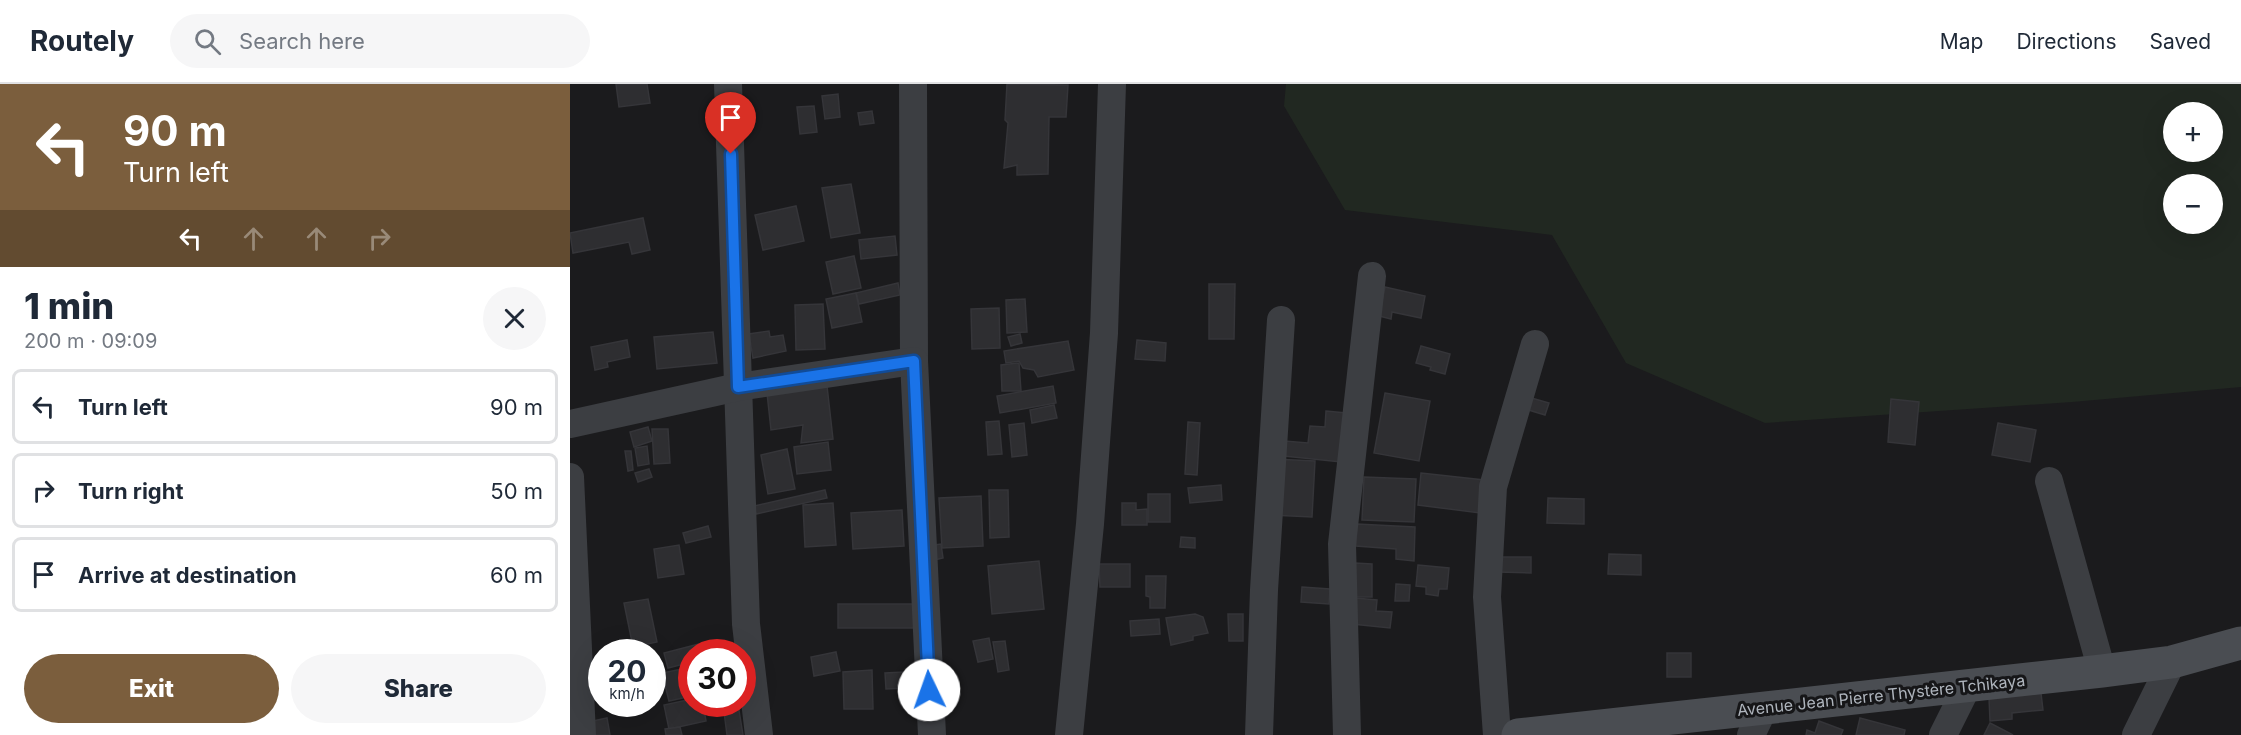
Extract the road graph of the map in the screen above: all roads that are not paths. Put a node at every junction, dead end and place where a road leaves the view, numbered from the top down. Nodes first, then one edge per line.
1 (728, 84) edge
2 (912, 84) edge
3 (1112, 84) edge
4 (1372, 276) dead end
5 (1281, 320) dead end
6 (1535, 344) dead end
7 (914, 361) junction
8 (738, 387) junction
9 (570, 424) edge
10 (570, 477) edge
11 (2049, 481) dead end
12 (2241, 644) edge
13 (2172, 662) junction
14 (2102, 671) junction
15 (1968, 685) junction
16 (1757, 722) edge
17 (1558, 733) edge
18 (582, 735) edge
19 (759, 735) edge
20 (932, 735) edge
21 (1069, 735) edge
22 (1259, 735) edge
23 (1347, 735) edge
24 (1497, 735) edge
25 (1518, 735) edge
26 (1943, 735) edge
27 (2136, 735) edge

1 - 8 street
2 - 7 street
3 - 21 street
4 - 23 street
5 - 22 street
6 - 24 street
7 - 8 street
7 - 20 street
8 - 9 street
8 - 19 street
10 - 18 street
11 - 14 street
12 - 13 street, Avenue Jean Pierre Thystère Tchikaya
13 - 14 street, Avenue Jean Pierre Thystère Tchikaya
13 - 27 street
14 - 15 street, Avenue Jean Pierre Thystère Tchikaya
15 - 16 street, Avenue Jean Pierre Thystère Tchikaya
15 - 26 street
16 - 17 street, Avenue Jean Pierre Thystère Tchikaya
17 - 25 street, Avenue Jean Pierre Thystère Tchikaya

